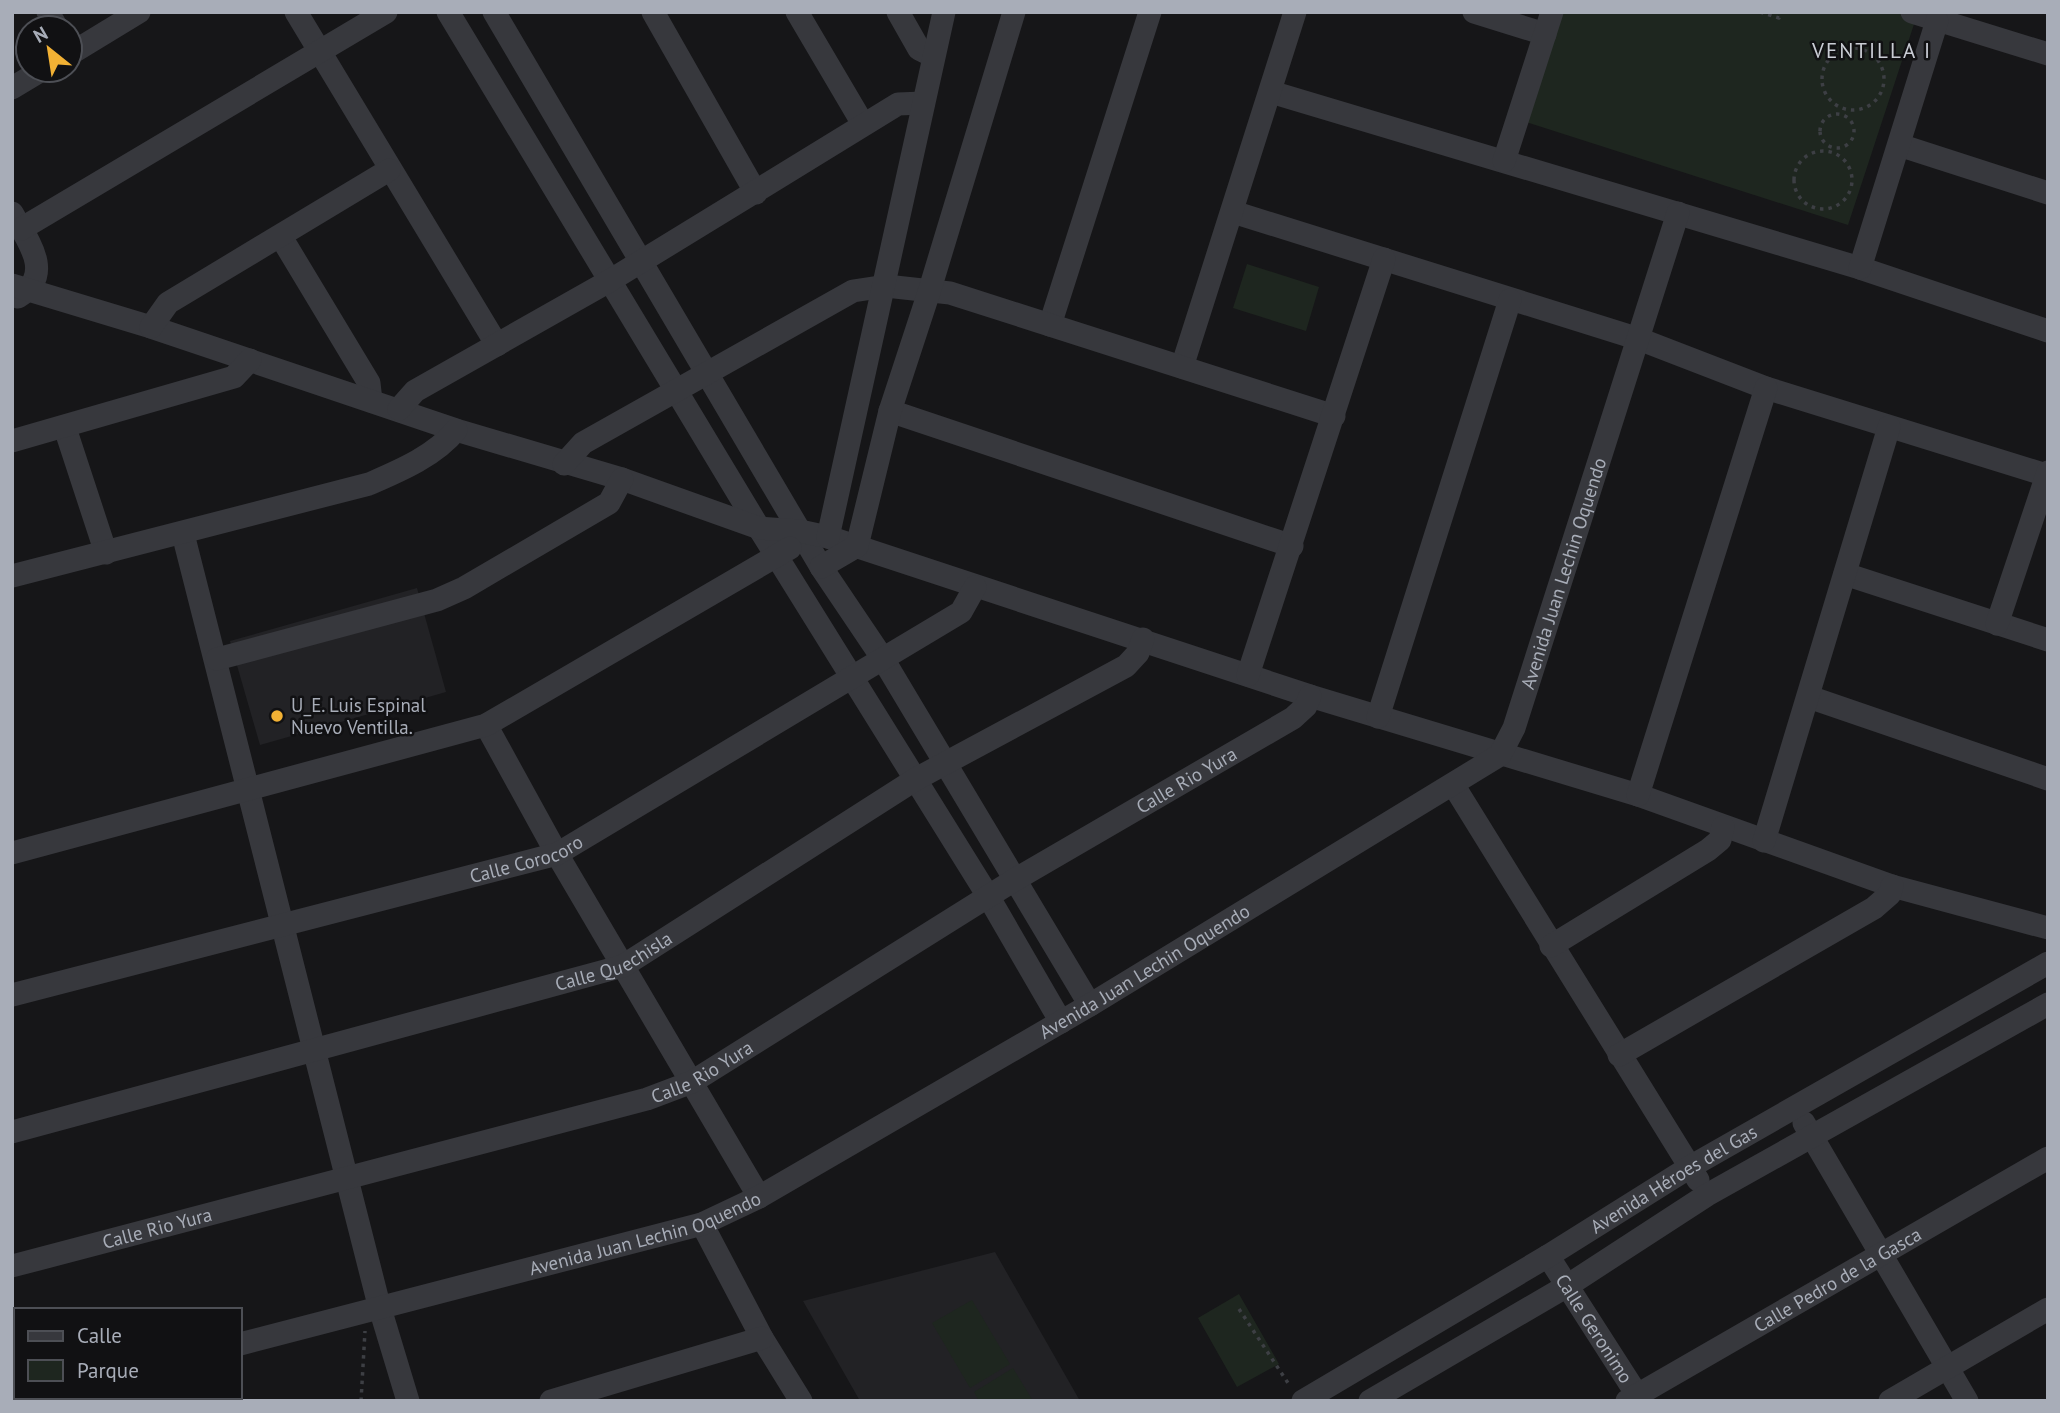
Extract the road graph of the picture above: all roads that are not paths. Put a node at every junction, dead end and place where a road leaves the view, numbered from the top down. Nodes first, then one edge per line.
1 (139, 12) edge
2 (296, 12) edge
3 (386, 12) edge
4 (448, 12) edge
5 (494, 12) edge
6 (653, 12) edge
7 (797, 12) edge
8 (898, 12) edge
9 (944, 12) edge
10 (1014, 12) edge
11 (1150, 12) edge
12 (1295, 12) edge
13 (1474, 12) edge
14 (1552, 12) edge
15 (1912, 12) edge
16 (1937, 21) junction
17 (1545, 34) junction
18 (84, 44) edge
19 (319, 53) junction
20 (2048, 54) edge
21 (933, 56) junction
22 (1271, 92) junction
23 (923, 103) junction
24 (863, 124) junction
25 (1899, 145) junction
26 (1504, 161) junction
27 (389, 170) junction
28 (756, 193) junction
29 (2048, 193) edge
30 (1233, 212) junction
31 (1678, 213) junction
32 (17, 221) edge
33 (281, 237) junction
34 (1384, 259) junction
35 (642, 261) junction
36 (1860, 268) junction
37 (611, 279) junction
38 (886, 286) junction
39 (930, 289) junction
40 (17, 292) edge
41 (1510, 300) junction
42 (1050, 325) junction
43 (151, 327) junction
44 (2048, 331) edge
45 (1639, 339) junction
46 (497, 345) junction
47 (250, 360) junction
48 (1182, 367) junction
49 (708, 375) junction
50 (1766, 388) junction
51 (677, 390) junction
52 (371, 401) junction
53 (399, 409) junction
54 (890, 411) junction
55 (1334, 416) junction
56 (1889, 427) junction
57 (65, 428) junction
58 (456, 430) junction
59 (12, 441) edge
60 (564, 464) junction
61 (2047, 473) edge
62 (622, 480) junction
63 (759, 528) junction
64 (183, 534) junction
65 (811, 536) junction
66 (857, 546) junction
67 (1292, 546) junction
68 (106, 552) junction
69 (778, 555) junction
70 (821, 567) junction
71 (1845, 574) junction
72 (12, 576) edge
73 (975, 587) junction
74 (1997, 624) junction
75 (1143, 639) junction
76 (2048, 640) edge
77 (217, 659) junction
78 (883, 659) junction
79 (1248, 675) junction
80 (850, 677) junction
81 (1310, 696) junction
82 (1809, 697) junction
83 (1378, 717) junction
84 (486, 724) junction
85 (1500, 755) junction
86 (946, 763) junction
87 (916, 779) junction
88 (2048, 779) edge
89 (1454, 786) junction
90 (250, 790) junction
91 (1638, 795) junction
92 (1723, 828) junction
93 (1764, 841) junction
94 (12, 853) edge
95 (557, 854) junction
96 (1016, 879) junction
97 (1892, 886) junction
98 (988, 896) junction
99 (282, 925) junction
100 (2048, 928) edge
101 (1551, 946) junction
102 (623, 966) junction
103 (2046, 968) edge
104 (12, 995) edge
105 (2048, 1004) edge
106 (1090, 1005) junction
107 (1061, 1022) junction
108 (316, 1051) junction
109 (1619, 1055) junction
110 (692, 1082) junction
111 (1794, 1107) junction
112 (12, 1132) edge
113 (1812, 1135) junction
114 (2048, 1158) edge
115 (1690, 1167) junction
116 (347, 1178) junction
117 (1707, 1195) junction
118 (759, 1197) junction
119 (702, 1224) junction
120 (1882, 1253) junction
121 (1548, 1256) junction
122 (12, 1266) edge
123 (1567, 1286) junction
124 (379, 1306) junction
125 (2048, 1309) edge
126 (762, 1338) junction
127 (242, 1343) edge
128 (1948, 1368) junction
129 (1298, 1395) edge
130 (1635, 1399) edge
131 (408, 1401) edge
132 (551, 1401) edge
133 (801, 1401) edge
134 (1370, 1401) edge
135 (1890, 1401) edge
136 (1967, 1401) edge

1 - 18 street
2 - 19 street
3 - 19 street
4 - 37 street
5 - 35 street
6 - 28 street
7 - 24 street
8 - 21 street
9 - 21 street
10 - 39 street
11 - 42 street
12 - 22 street
13 - 17 street
14 - 17 street
15 - 16 street
16 - 20 street
16 - 25 street
17 - 26 street
19 - 27 street
19 - 32 street
21 - 23 street
22 - 26 street
22 - 30 street
23 - 24 street
23 - 38 street
24 - 28 street
25 - 29 street
25 - 36 street
26 - 31 street
27 - 33 street
27 - 46 street
28 - 35 street
30 - 34 street
30 - 48 street
31 - 36 street
31 - 45 street, Avenida Juan Lechin Oquendo
32 - 40 street
33 - 43 street
33 - 52 street
34 - 41 street
34 - 55 street
35 - 37 street
35 - 49 street
36 - 44 street
37 - 46 street
37 - 51 street
38 - 39 street
38 - 49 street
38 - 65 street
39 - 42 street
39 - 54 street
40 - 43 street
41 - 45 street
41 - 83 street
42 - 48 street
43 - 47 street
45 - 50 street
45 - 85 street, Avenida Juan Lechin Oquendo
46 - 53 street
47 - 52 street
47 - 57 street
48 - 55 street
49 - 51 street
49 - 65 street
50 - 56 street
50 - 91 street
51 - 60 street
51 - 63 street
52 - 53 street
53 - 58 street
54 - 66 street
54 - 67 street
55 - 67 street
56 - 61 street
56 - 71 street
57 - 59 street
57 - 68 street
58 - 60 street
58 - 64 street
60 - 62 street
61 - 74 street
62 - 63 street
62 - 77 street
63 - 65 street
63 - 69 street
64 - 68 street
64 - 77 street
65 - 66 street
65 - 69 street
65 - 70 street
66 - 70 street
66 - 73 street
67 - 79 street
68 - 72 street
69 - 80 street
69 - 84 street
70 - 78 street
71 - 74 street
71 - 82 street
73 - 75 street
73 - 78 street, Calle Corocoro
74 - 76 street
75 - 79 street
75 - 86 street, Calle Quechisla
77 - 90 street
78 - 80 street, Calle Corocoro
78 - 86 street
79 - 81 street
80 - 87 street
80 - 95 street, Calle Corocoro
81 - 83 street
81 - 96 street, Calle Rio Yura
82 - 88 street
82 - 93 street
83 - 85 street
84 - 90 street
84 - 95 street
85 - 89 street, Avenida Juan Lechin Oquendo
85 - 91 street
86 - 87 street, Calle Quechisla
86 - 96 street
87 - 98 street
87 - 102 street, Calle Quechisla
89 - 101 street
89 - 106 street, Avenida Juan Lechin Oquendo
90 - 94 street
90 - 99 street
91 - 92 street
92 - 93 street
92 - 101 street
93 - 97 street
95 - 99 street, Calle Corocoro
95 - 102 street
96 - 98 street, Calle Rio Yura
96 - 106 street
97 - 100 street
97 - 109 street
98 - 107 street
98 - 110 street, Calle Rio Yura
99 - 104 street, Calle Corocoro
99 - 108 street
101 - 109 street
102 - 108 street, Calle Quechisla
102 - 110 street
103 - 111 street, Avenida Héroes del Gas
105 - 113 street, Avenida Héroes del Gas
106 - 107 street, Avenida Juan Lechin Oquendo
107 - 118 street, Avenida Juan Lechin Oquendo
108 - 112 street, Calle Quechisla
108 - 116 street
109 - 115 street
110 - 116 street, Calle Rio Yura
110 - 118 street
111 - 113 street
111 - 115 street, Avenida Héroes del Gas
113 - 117 street, Avenida Héroes del Gas
113 - 120 street
114 - 120 street, Calle Pedro de la Gasca
115 - 117 street
115 - 121 street, Avenida Héroes del Gas
116 - 122 street, Calle Rio Yura
116 - 124 street
117 - 123 street, Avenida Héroes del Gas
118 - 119 street, Avenida Juan Lechin Oquendo
119 - 124 street, Avenida Juan Lechin Oquendo
119 - 126 street
120 - 128 street
120 - 130 street, Calle Pedro de la Gasca
121 - 123 street, Calle Geronimo
121 - 129 street, Avenida Héroes del Gas
123 - 130 street, Calle Geronimo
123 - 134 street, Avenida Héroes del Gas
124 - 127 street, Avenida Juan Lechin Oquendo
124 - 131 street
125 - 128 street
126 - 132 street
126 - 133 street
128 - 135 street
128 - 136 street

